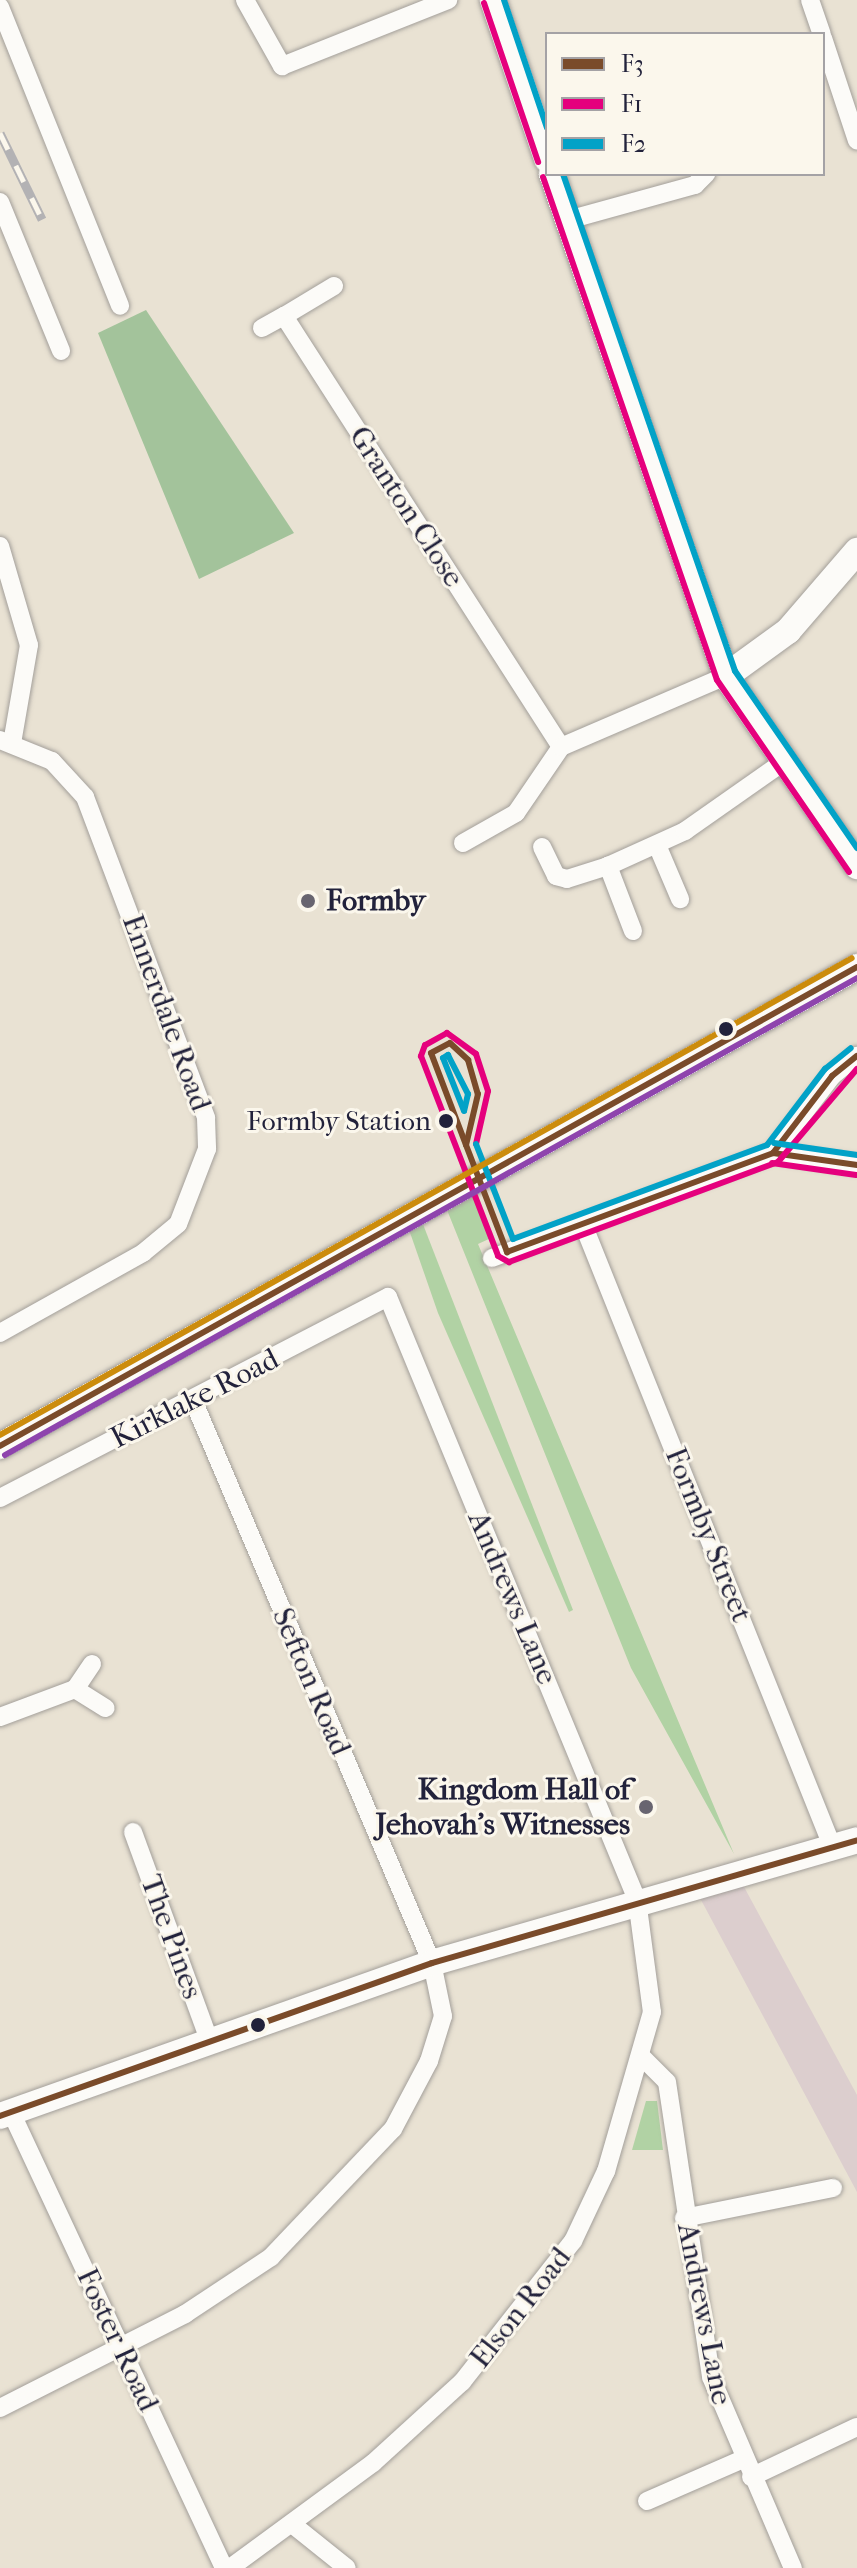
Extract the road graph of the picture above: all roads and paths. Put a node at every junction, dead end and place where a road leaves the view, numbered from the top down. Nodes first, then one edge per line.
1 (245, 0) edge
2 (448, 0) edge
3 (493, 0) edge
4 (810, 0) edge
5 (0, 7) edge
6 (821, 32) edge
7 (825, 45) edge
8 (857, 141) edge
9 (545, 153) edge
10 (553, 176) edge
11 (704, 176) edge
12 (0, 202) edge
13 (568, 220) junction
14 (334, 286) dead end
15 (120, 306) dead end
16 (284, 316) junction
17 (262, 328) dead end
18 (61, 351) dead end
19 (0, 546) edge
20 (857, 551) edge
21 (726, 676) junction
22 (6, 742) edge
23 (561, 747) junction
24 (783, 762) junction
25 (463, 843) dead end
26 (657, 845) junction
27 (542, 847) dead end
28 (608, 866) junction
29 (857, 866) edge
30 (680, 899) dead end
31 (633, 931) dead end
32 (857, 967) edge
33 (857, 1056) edge
34 (773, 1153) junction
35 (857, 1165) edge
36 (583, 1224) junction
37 (492, 1258) dead end
38 (388, 1297) joint
39 (0, 1333) edge
40 (193, 1400) junction
41 (0, 1446) edge
42 (0, 1498) edge
43 (92, 1664) dead end
44 (75, 1689) junction
45 (105, 1708) dead end
46 (0, 1717) edge
47 (133, 1832) dead end
48 (845, 1843) edge
49 (637, 1900) junction
50 (432, 1963) junction
51 (210, 2042) junction
52 (642, 2057) junction
53 (6, 2114) edge
54 (833, 2188) dead end
55 (684, 2218) junction
56 (121, 2349) junction
57 (0, 2408) edge
58 (857, 2427) edge
59 (743, 2459) junction
60 (751, 2477) junction
61 (647, 2501) dead end
62 (292, 2524) junction
63 (227, 2568) edge
64 (347, 2568) edge
65 (793, 2568) edge

1 - 2 street
3 - 9 street
4 - 6 street
5 - 15 street
7 - 8 street
10 - 13 street
11 - 13 street
12 - 18 street
13 - 21 street
14 - 16 street
16 - 17 street
16 - 23 street, Granton Close
19 - 22 street
20 - 21 street
21 - 23 street
21 - 24 street
22 - 39 street, Ennerdale Road
23 - 25 street
24 - 26 street
24 - 29 street
26 - 28 street
26 - 30 street
27 - 28 street
28 - 31 street
32 - 41 street, Kirklake Road
33 - 34 street
34 - 35 street
34 - 36 street
36 - 37 street
36 - 48 street, Formby Street
38 - 40 street, Kirklake Road
38 - 49 street, Andrews Lane
40 - 42 street, Kirklake Road
40 - 50 street, Sefton Road
43 - 44 street
44 - 45 street
44 - 46 street
47 - 51 street, The Pines
48 - 49 street
49 - 50 street
49 - 52 street, Elson Road
50 - 51 street
50 - 56 street, Sefton Road
51 - 53 street
52 - 55 street, Andrews Lane
52 - 62 street, Elson Road
53 - 56 street, Foster Road
54 - 55 street
55 - 59 street, Andrews Lane
56 - 57 street, Sefton Road
56 - 63 street, Foster Road
58 - 60 street
59 - 60 street, Andrews Lane
59 - 61 street
60 - 65 street, Andrews Lane
62 - 63 street, Elson Road
62 - 64 street

